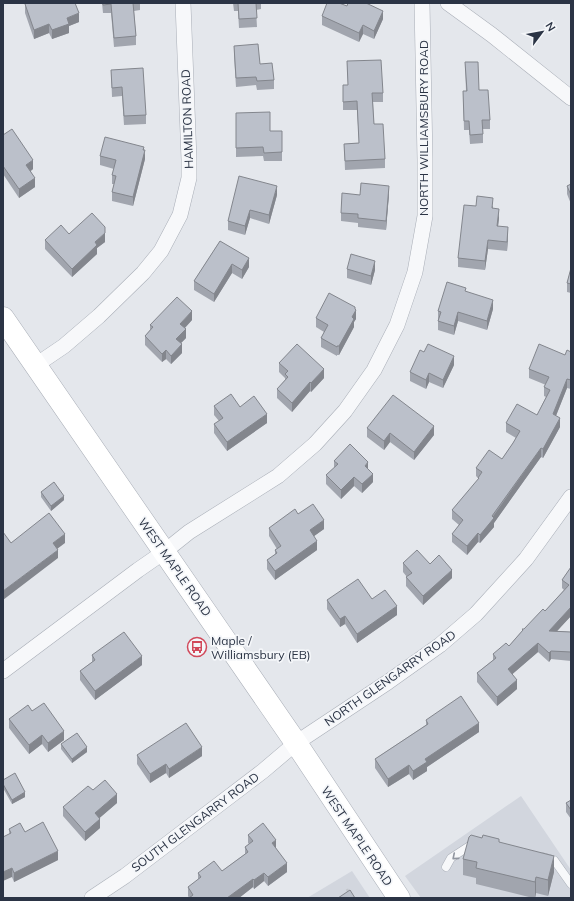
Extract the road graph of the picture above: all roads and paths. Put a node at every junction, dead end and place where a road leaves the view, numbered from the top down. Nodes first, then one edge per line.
1 (183, 3) edge
2 (422, 3) edge
3 (448, 3) edge
4 (571, 98) edge
5 (3, 318) edge
6 (36, 365) junction
7 (571, 497) edge
8 (164, 552) junction
9 (3, 671) edge
10 (296, 743) junction
11 (479, 840) edge
12 (532, 854) edge
13 (446, 867) dead end
14 (571, 884) edge
15 (347, 889) dead end
16 (92, 898) edge
17 (351, 898) edge
18 (399, 898) edge

1 - 6 street, HAMILTON ROAD
2 - 8 street, NORTH WILLIAMSBURY ROAD
3 - 4 street
5 - 6 main road, WEST MAPLE ROAD
6 - 8 main road, WEST MAPLE ROAD
7 - 10 street, NORTH GLENGARRY ROAD
8 - 9 street, NORTH WILLIAMSBURY ROAD
8 - 10 main road, WEST MAPLE ROAD
10 - 16 street, SOUTH GLENGARRY ROAD
10 - 18 main road, WEST MAPLE ROAD
11 -> 13 lane
12 - 14 lane
15 - 17 path

